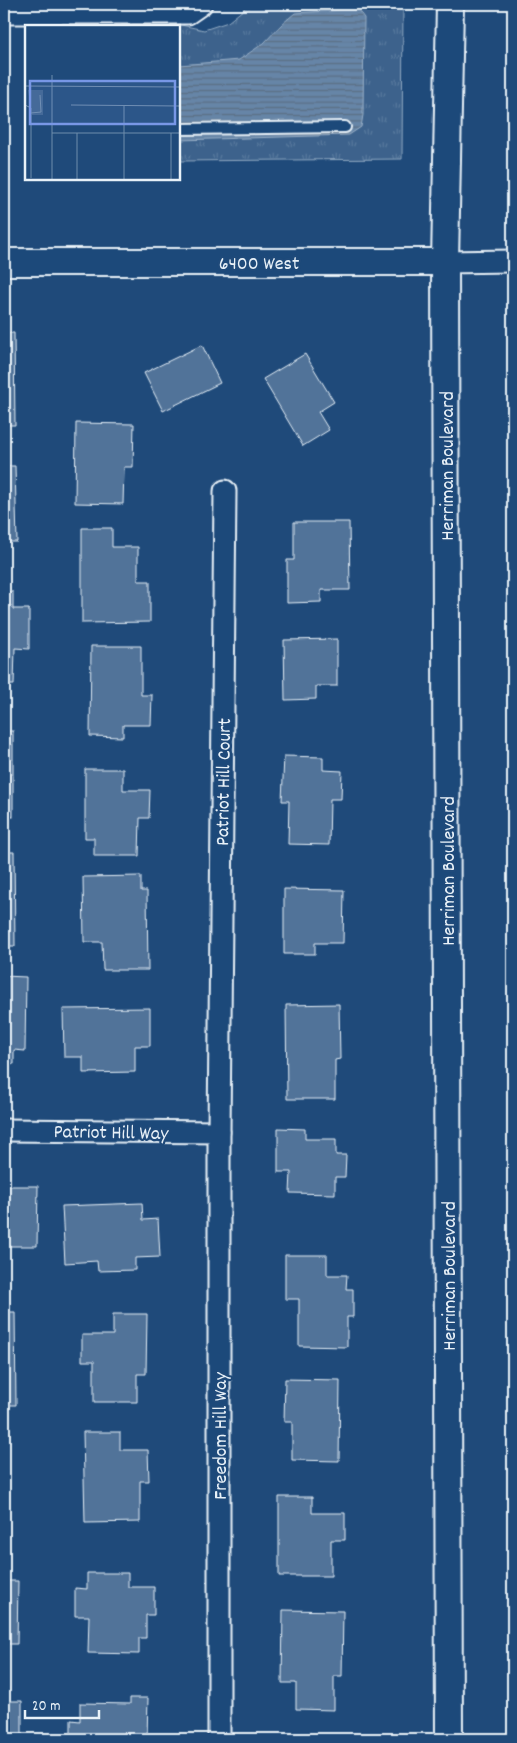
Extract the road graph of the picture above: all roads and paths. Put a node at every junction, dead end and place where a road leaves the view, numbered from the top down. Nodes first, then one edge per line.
1 (201, 4) edge
2 (450, 4) edge
3 (4, 14) edge
4 (136, 20) edge
5 (345, 127) dead end
6 (180, 130) edge
7 (513, 261) edge
8 (4, 262) edge
9 (445, 262) junction
10 (225, 491) dead end
11 (4, 1130) edge
12 (219, 1132) junction
13 (219, 1739) edge
14 (449, 1739) edge

1 - 4 street
2 - 9 street, Herriman Boulevard
3 - 4 street
5 - 6 lane
7 - 9 street, 6400 West
8 - 9 street, 6400 West
9 - 14 street, Herriman Boulevard
10 - 12 street, Patriot Hill Court
11 - 12 street, Patriot Hill Way
12 - 13 street, Freedom Hill Way

